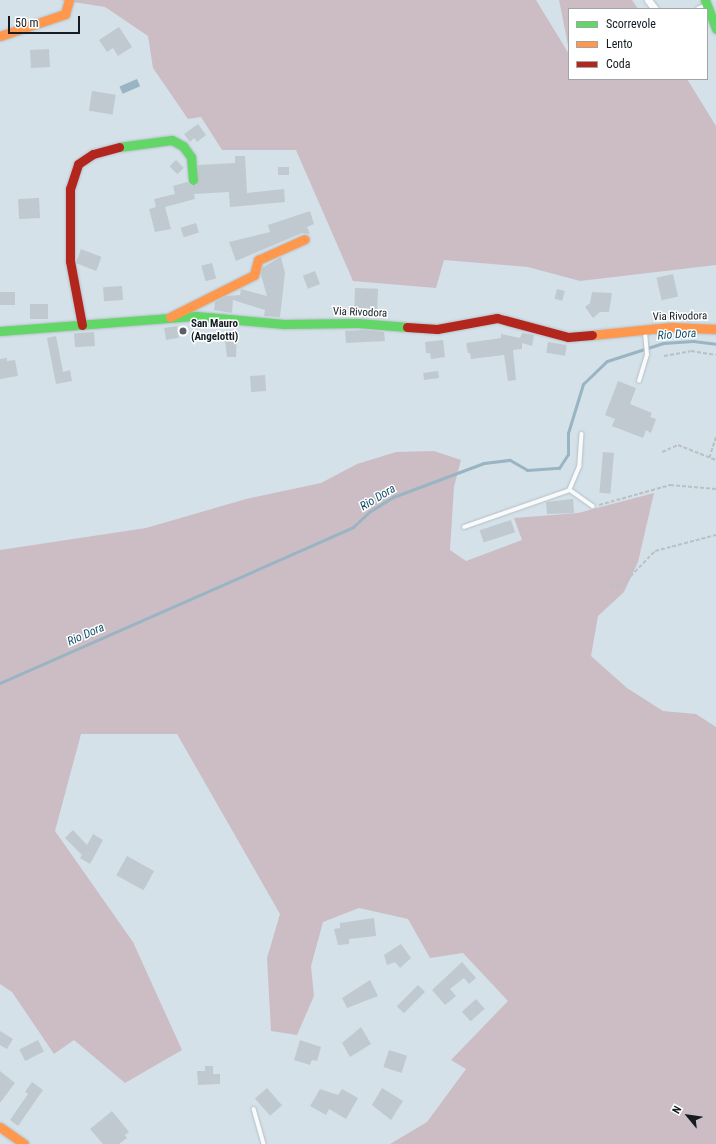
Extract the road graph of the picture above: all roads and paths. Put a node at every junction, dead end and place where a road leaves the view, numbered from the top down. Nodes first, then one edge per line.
1 (69, 0) edge
2 (648, 0) edge
3 (654, 8) edge
4 (708, 13) edge
5 (716, 29) edge
6 (0, 36) edge
7 (193, 180) dead end
8 (306, 239) dead end
9 (168, 318) junction
10 (82, 325) junction
11 (716, 329) edge
12 (645, 330) junction
13 (0, 331) edge
14 (716, 355) edge
15 (664, 356) dead end
16 (639, 382) dead end
17 (582, 434) dead end
18 (716, 437) edge
19 (662, 452) dead end
20 (709, 458) junction
21 (716, 460) edge
22 (716, 489) edge
23 (570, 490) junction
24 (593, 506) joint
25 (464, 527) dead end
26 (716, 535) edge
27 (610, 586) dead end
28 (254, 1109) dead end
29 (0, 1126) edge
30 (24, 1144) edge
31 (264, 1144) edge

1 - 6 street
2 - 3 street
4 - 5 street
7 - 10 street
8 - 9 street
9 - 10 street, Via Rivodora
9 - 12 street, Via Rivodora
10 - 13 street, Via Rivodora
11 - 12 street, Via Rivodora
12 - 16 lane
14 - 15 path
17 - 23 lane
18 - 20 path
19 - 20 path
20 - 21 path
22 - 24 path
23 - 24 lane
23 - 25 lane
26 - 27 path
28 - 31 lane
29 - 30 street

